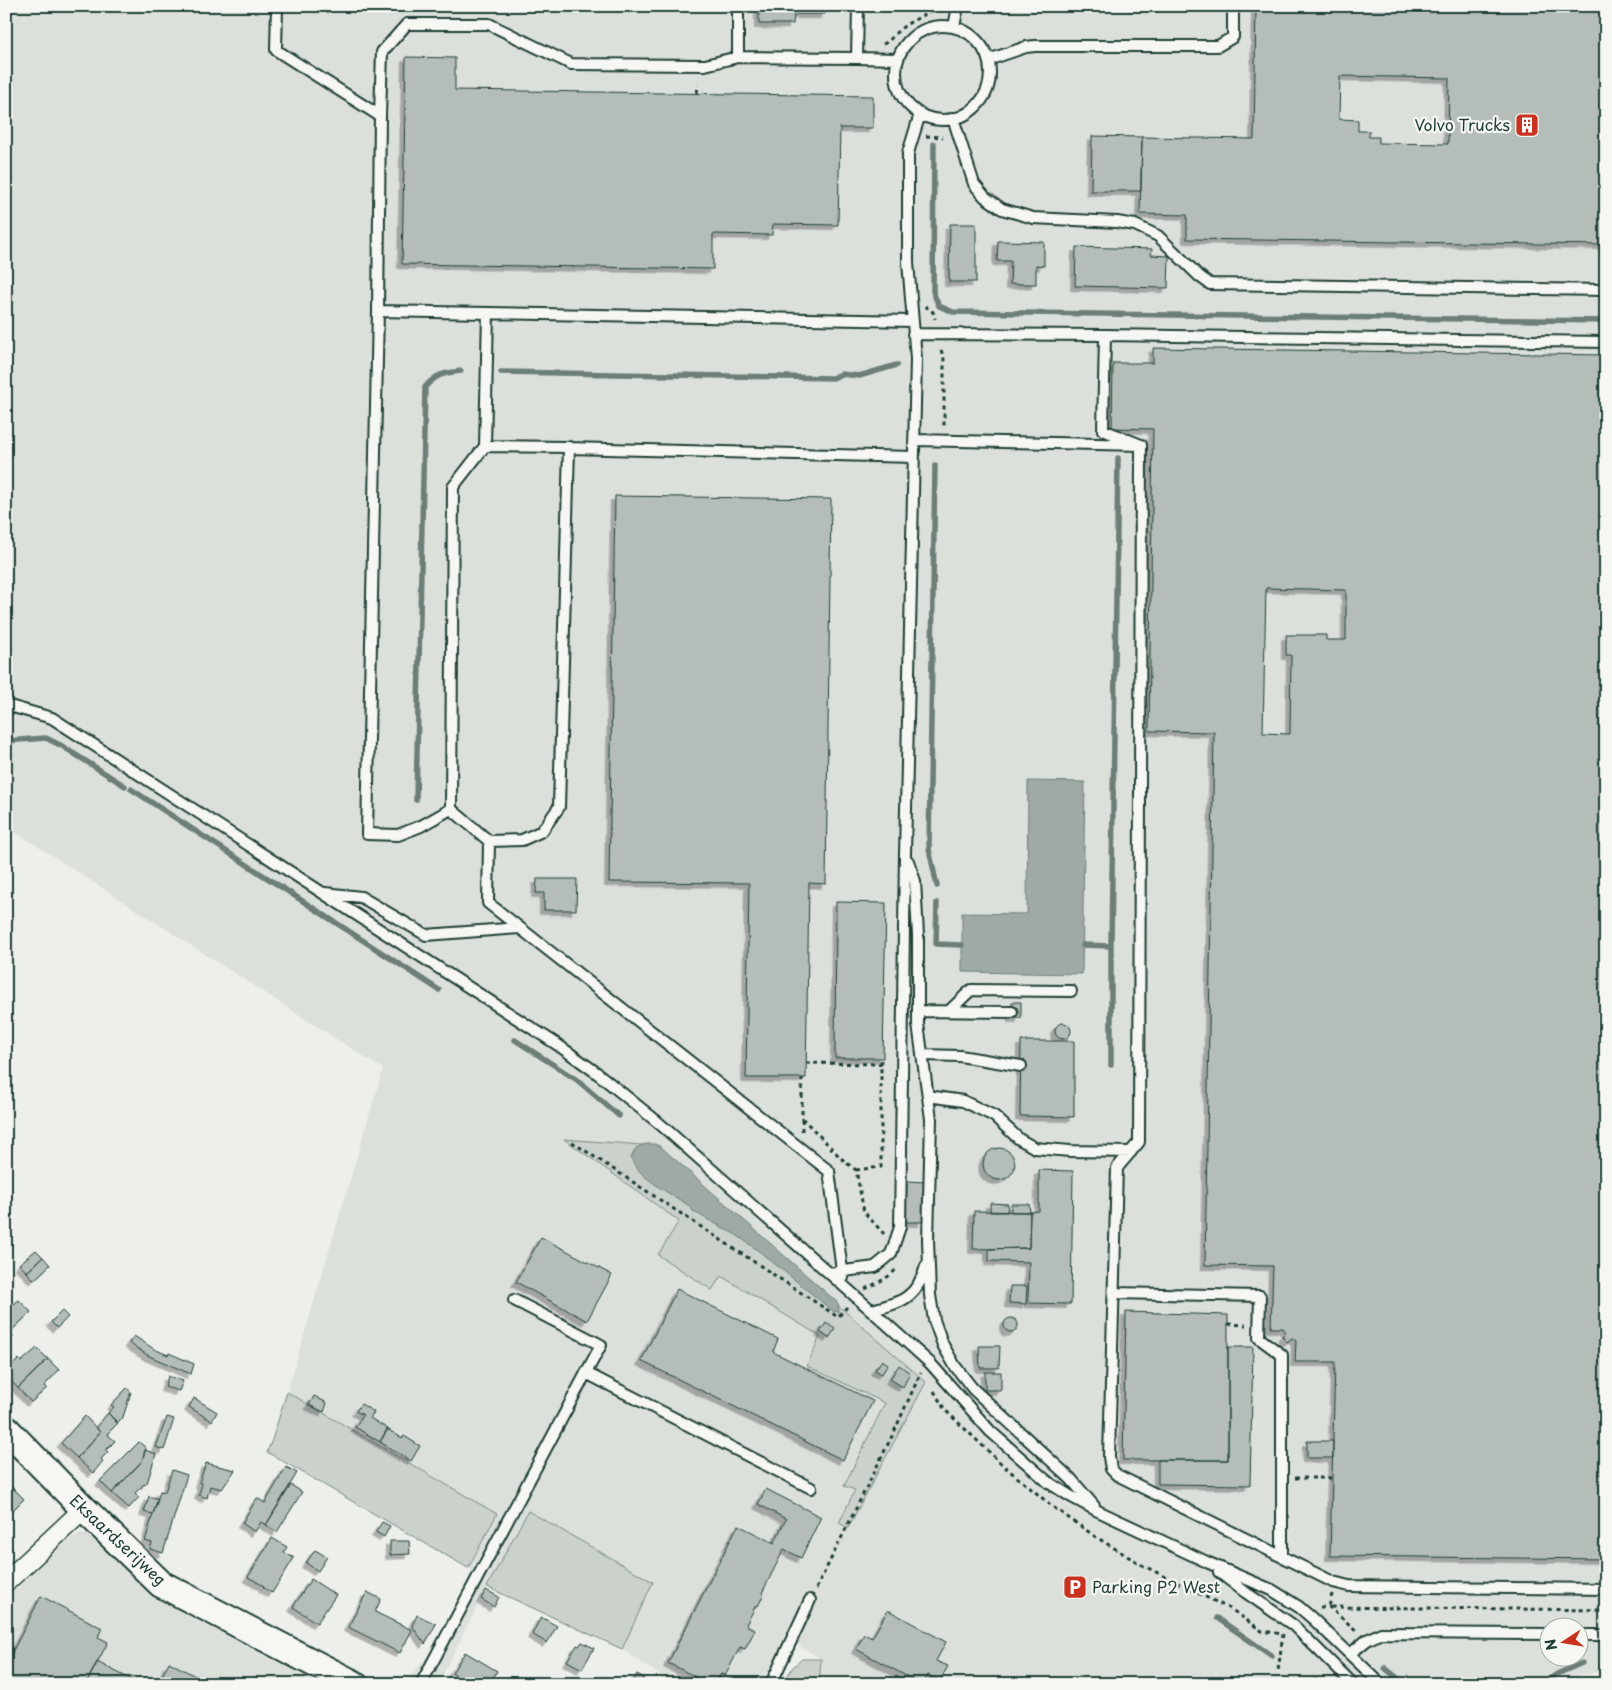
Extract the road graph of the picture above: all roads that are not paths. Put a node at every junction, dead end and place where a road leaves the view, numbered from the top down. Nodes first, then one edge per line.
1 (277, 6) edge
2 (738, 6) edge
3 (858, 6) edge
4 (958, 6) edge
5 (1234, 6) edge
6 (954, 27) junction
7 (738, 57) junction
8 (857, 58) junction
9 (898, 59) junction
10 (988, 60) junction
11 (920, 114) junction
12 (380, 116) junction
13 (953, 118) junction
14 (1606, 290) edge
15 (378, 311) junction
16 (488, 313) junction
17 (912, 321) junction
18 (913, 334) junction
19 (1105, 335) junction
20 (1606, 342) edge
21 (915, 440) junction
22 (1141, 445) junction
23 (485, 446) junction
24 (569, 448) junction
25 (914, 457) junction
26 (6, 705) edge
27 (451, 809) junction
28 (489, 841) junction
29 (905, 854) junction
30 (322, 893) junction
31 (520, 928) junction
32 (1071, 991) dead end
33 (918, 1011) junction
34 (949, 1011) junction
35 (1012, 1012) dead end
36 (922, 1055) junction
37 (1020, 1066) dead end
38 (928, 1096) junction
39 (1130, 1152) junction
40 (929, 1256) junction
41 (842, 1271) junction
42 (829, 1273) junction
43 (844, 1286) junction
44 (1114, 1294) junction
45 (514, 1300) dead end
46 (870, 1310) junction
47 (586, 1373) junction
48 (6, 1429) edge
49 (811, 1488) dead end
50 (84, 1509) junction
51 (1098, 1511) junction
52 (1282, 1557) junction
53 (1209, 1563) junction
54 (6, 1582) edge
55 (1606, 1589) edge
56 (810, 1600) road end
57 (1329, 1634) junction
58 (1540, 1634) edge
59 (1590, 1635) edge
60 (1606, 1635) edge
61 (1316, 1647) junction
62 (1350, 1654) junction
63 (354, 1684) edge
64 (421, 1684) edge
65 (771, 1684) edge
66 (1353, 1684) edge
67 (1381, 1684) edge

1 - 12 lane
2 - 7 lane
3 - 8 lane
4 - 6 lane
5 - 10 lane
6 - 9 lane
6 - 10 lane
7 - 8 lane
7 - 12 lane
8 - 9 lane
9 - 11 lane
10 - 13 lane
11 - 13 lane
11 - 17 lane
12 - 15 lane
13 - 14 lane
15 - 16 lane
15 - 27 lane
16 - 17 lane
16 - 23 lane
17 - 18 lane
18 - 19 lane
18 - 21 lane
19 - 20 lane
19 - 22 lane
21 - 22 lane
21 - 25 lane
22 - 39 lane
23 - 24 lane
23 - 27 lane
24 - 25 lane
24 - 28 lane
25 - 29 lane
26 - 30 lane
27 - 28 lane
28 - 31 lane
29 - 33 lane
29 - 41 lane
30 - 31 lane
30 - 42 lane
31 - 41 lane
32 - 34 lane
33 - 34 lane
33 - 36 lane
34 - 35 lane
36 - 37 lane
36 - 38 lane
38 - 39 lane
38 - 40 lane
39 - 44 lane
40 - 46 lane
40 - 51 lane
41 - 42 lane
41 - 43 lane
42 - 43 lane
43 - 46 lane
44 - 52 lane
44 - 52 lane
45 - 47 lane
46 - 51 lane
47 - 49 lane
47 - 64 lane
48 - 50 street, Eksaardserijweg
50 - 54 street
50 - 63 street, Eksaardserijweg
51 - 53 lane
52 - 55 lane
53 - 57 lane
53 - 61 lane
56 - 65 lane
57 - 61 lane
57 - 62 lane
58 - 62 lane
59 - 60 lane
61 - 66 lane
62 - 67 lane

